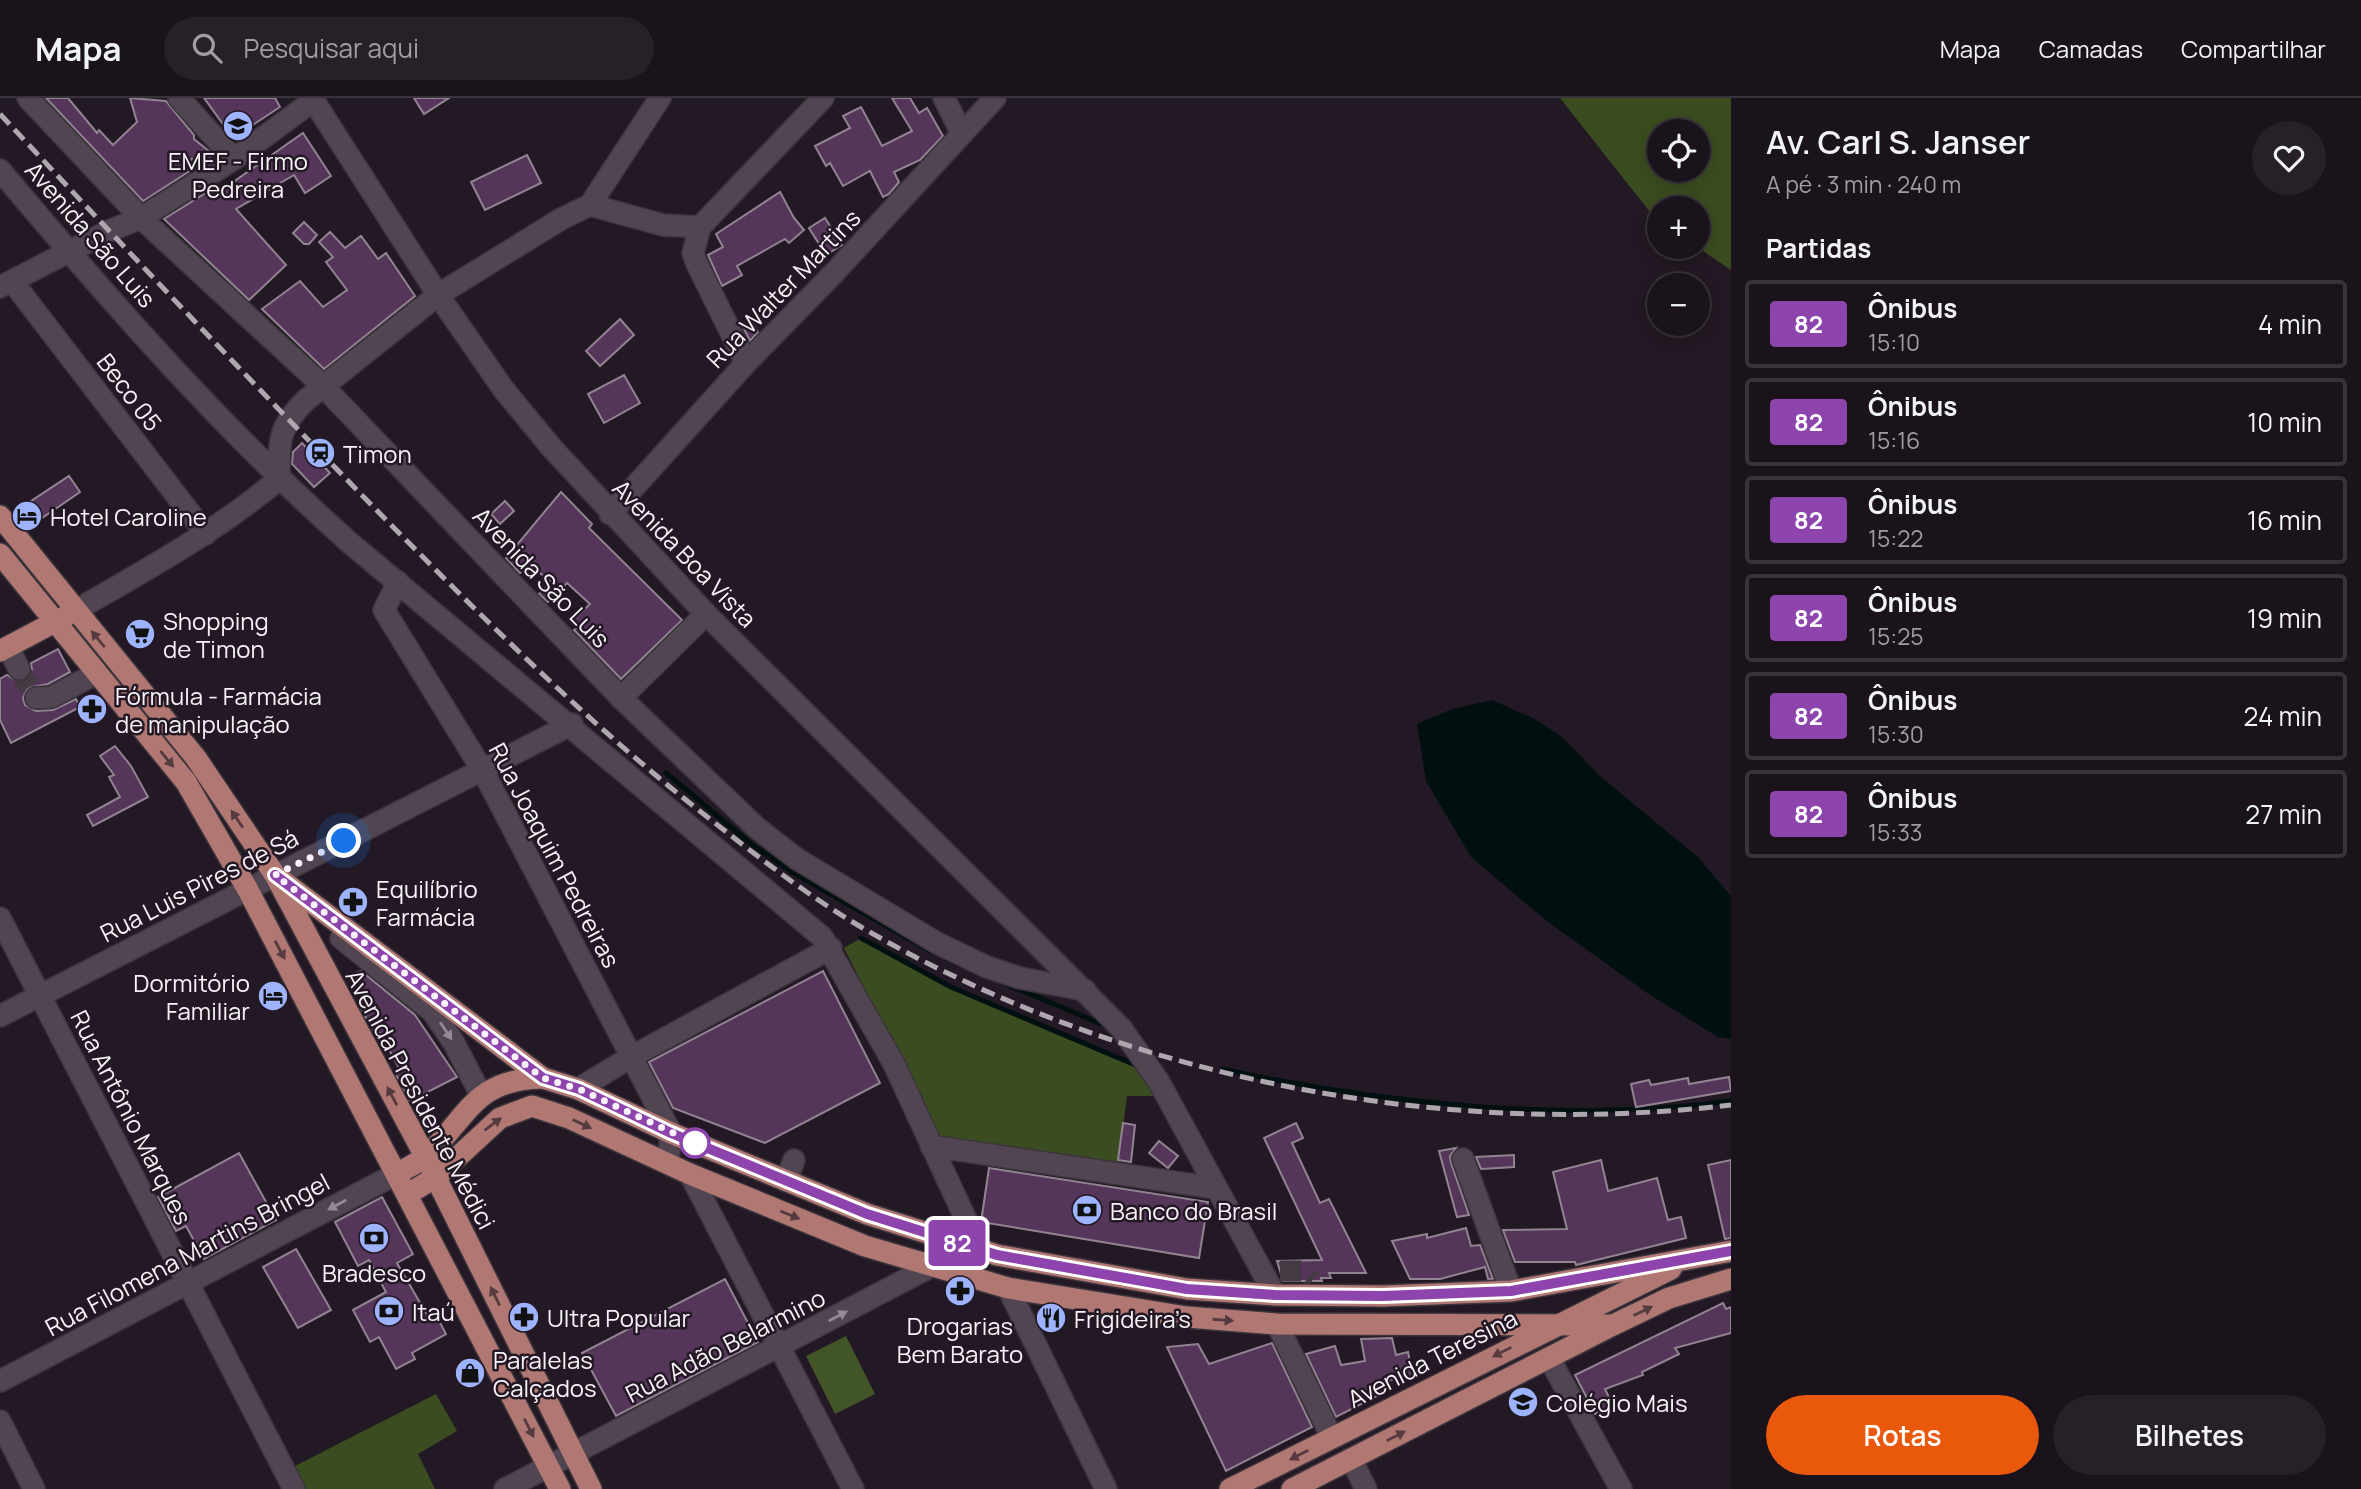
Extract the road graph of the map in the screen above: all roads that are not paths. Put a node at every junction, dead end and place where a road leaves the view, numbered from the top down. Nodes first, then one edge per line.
1 (28, 98) edge
2 (179, 98) edge
3 (660, 98) edge
4 (823, 98) edge
5 (944, 98) edge
6 (995, 98) edge
7 (320, 99) edge
8 (962, 134) junction
9 (234, 159) junction
10 (0, 170) edge
11 (590, 205) junction
12 (141, 218) junction
13 (700, 227) junction
14 (69, 252) junction
15 (6, 284) edge
16 (438, 295) junction
17 (746, 363) junction
18 (323, 386) junction
19 (279, 479) junction
20 (610, 514) junction
21 (0, 516) edge
22 (206, 534) junction
23 (0, 554) edge
24 (398, 582) junction
25 (75, 611) junction
26 (706, 614) junction
27 (56, 623) junction
28 (4, 649) edge
29 (19, 669) tunnel mouth
30 (97, 673) junction
31 (36, 698) dead end
32 (621, 698) junction
33 (572, 724) junction
34 (484, 771) junction
35 (275, 875) junction
36 (248, 890) junction
37 (0, 918) edge
38 (344, 935) junction
39 (831, 948) junction
40 (316, 956) junction
41 (1085, 990) junction
42 (40, 995) junction
43 (0, 1016) edge
44 (631, 1057) junction
45 (543, 1078) junction
46 (579, 1089) junction
47 (481, 1095) junction
48 (671, 1133) junction
49 (931, 1146) junction
50 (425, 1156) junction
51 (1463, 1158) dead end
52 (794, 1160) dead end
53 (668, 1162) junction
54 (398, 1173) junction
55 (690, 1174) junction
56 (436, 1177) junction
57 (786, 1181) junction
58 (1215, 1188) junction
59 (408, 1194) junction
60 (979, 1250) junction
61 (1731, 1251) edge
62 (1695, 1257) junction
63 (932, 1266) junction
64 (1731, 1279) edge
65 (1273, 1281) junction
66 (188, 1284) junction
67 (1008, 1288) junction
68 (1511, 1291) junction
69 (1383, 1296) junction
70 (1277, 1324) junction
71 (1383, 1324) junction
72 (1556, 1324) junction
73 (1613, 1325) junction
74 (778, 1348) junction
75 (1549, 1358) junction
76 (0, 1381) edge
77 (0, 1421) edge
78 (1332, 1438) junction
79 (573, 1453) junction
80 (1351, 1459) junction
81 (548, 1467) junction
82 (1266, 1481) edge
83 (34, 1489) edge
84 (294, 1489) edge
85 (505, 1489) edge
86 (559, 1489) edge
87 (591, 1489) edge
88 (853, 1489) edge
89 (1106, 1489) edge
90 (1230, 1489) edge
91 (1292, 1489) edge
92 (1366, 1489) edge
93 (1621, 1489) edge

1 - 12 street, Avenida São Luis
2 - 9 street
3 - 11 street
4 - 13 street
5 - 8 street
6 - 8 street, Rua Walter Martins
7 - 9 street
7 - 16 street, Avenida Boa Vista
8 - 17 street, Rua Walter Martins
9 - 12 street
10 - 14 street, Avenida São Luis
11 - 13 street
11 - 16 street
12 - 14 street
12 - 18 street, Avenida São Luis
13 - 17 street
14 - 15 street
14 - 19 street, Avenida São Luis
15 - 22 street, Beco 05
16 - 18 street
16 - 20 street, Avenida Boa Vista
17 - 20 street, Rua Walter Martins
18 - 19 street
18 - 32 street, Avenida São Luis
19 - 22 street
19 - 24 street, Avenida São Luis
20 - 26 street, Avenida Boa Vista
21 - 25 main road, Avenida Presidente Médici
22 - 25 street
23 - 27 main road
24 - 33 street, Avenida São Luis
24 - 34 street, Rua Joaquim Pedreiras
25 - 27 main road
35 -> 25 main road, Avenida Presidente Médici
26 - 32 street
26 - 41 street, Avenida Boa Vista
27 - 28 main road
27 - 30 main road
28 - 29 street
30 - 31 street
30 -> 36 main road
32 - 41 street, Avenida São Luis
33 - 34 street, Rua Luis Pires de Sá
33 - 39 street, Avenida São Luis
34 - 35 street, Rua Luis Pires de Sá
34 - 44 street, Rua Joaquim Pedreiras
35 - 36 street, Rua Luis Pires de Sá
35 - 38 main road
35 - 40 main road, Avenida Presidente Médici
36 - 42 street, Rua Luis Pires de Sá
36 -> 54 main road
37 - 42 street, Rua Antônio Marques
38 - 40 street
38 - 45 main road
38 -> 47 street
39 - 44 street
39 - 49 street, Avenida São Luis
50 -> 40 main road, Avenida Presidente Médici
41 - 58 street, Avenida Boa Vista
42 - 43 street, Rua Luis Pires de Sá
42 - 66 street, Rua Antônio Marques
44 - 46 street
44 - 48 street, Rua Joaquim Pedreiras
45 - 46 main road
45 - 47 main road
46 - 48 main road
47 - 50 main road
48 - 53 street
48 - 57 main road
49 - 58 street
49 - 60 street, Avenida São Luis
50 - 54 main road
50 - 56 main road, Avenida Presidente Médici
51 - 68 street
52 - 57 street
53 - 55 main road
56 -> 53 main road
54 - 59 main road
54 -> 66 street, Rua Filomena Martins Bringel
55 -> 63 main road
55 - 74 street
56 - 59 main road
79 -> 56 main road, Avenida Presidente Médici
57 - 60 main road
58 - 65 street, Avenida Boa Vista
59 -> 81 main road
60 - 65 main road
61 - 62 main road
62 - 68 main road
62 - 72 main road, Avenida Teresina
63 - 67 main road
74 -> 63 street, Rua Adão Belarmino
73 -> 64 main road
65 - 69 main road
66 - 76 street, Rua Filomena Martins Bringel
66 - 84 street, Rua Antônio Marques
67 -> 70 main road
67 - 89 street
68 - 69 main road
69 - 71 main road
70 - 71 main road
70 - 78 street
71 - 72 main road
72 - 73 main road
72 -> 78 main road, Avenida Teresina
73 - 75 main road
74 - 79 street, Rua Adão Belarmino
74 - 88 street
80 -> 75 main road
75 - 93 street
77 - 83 street
78 -> 82 main road, Avenida Teresina
79 - 81 street, Rua Adão Belarmino
79 - 87 main road, Avenida Presidente Médici
80 - 91 main road
80 - 92 street
81 - 85 street, Rua Adão Belarmino
81 - 86 main road
82 - 90 main road, Avenida Teresina

